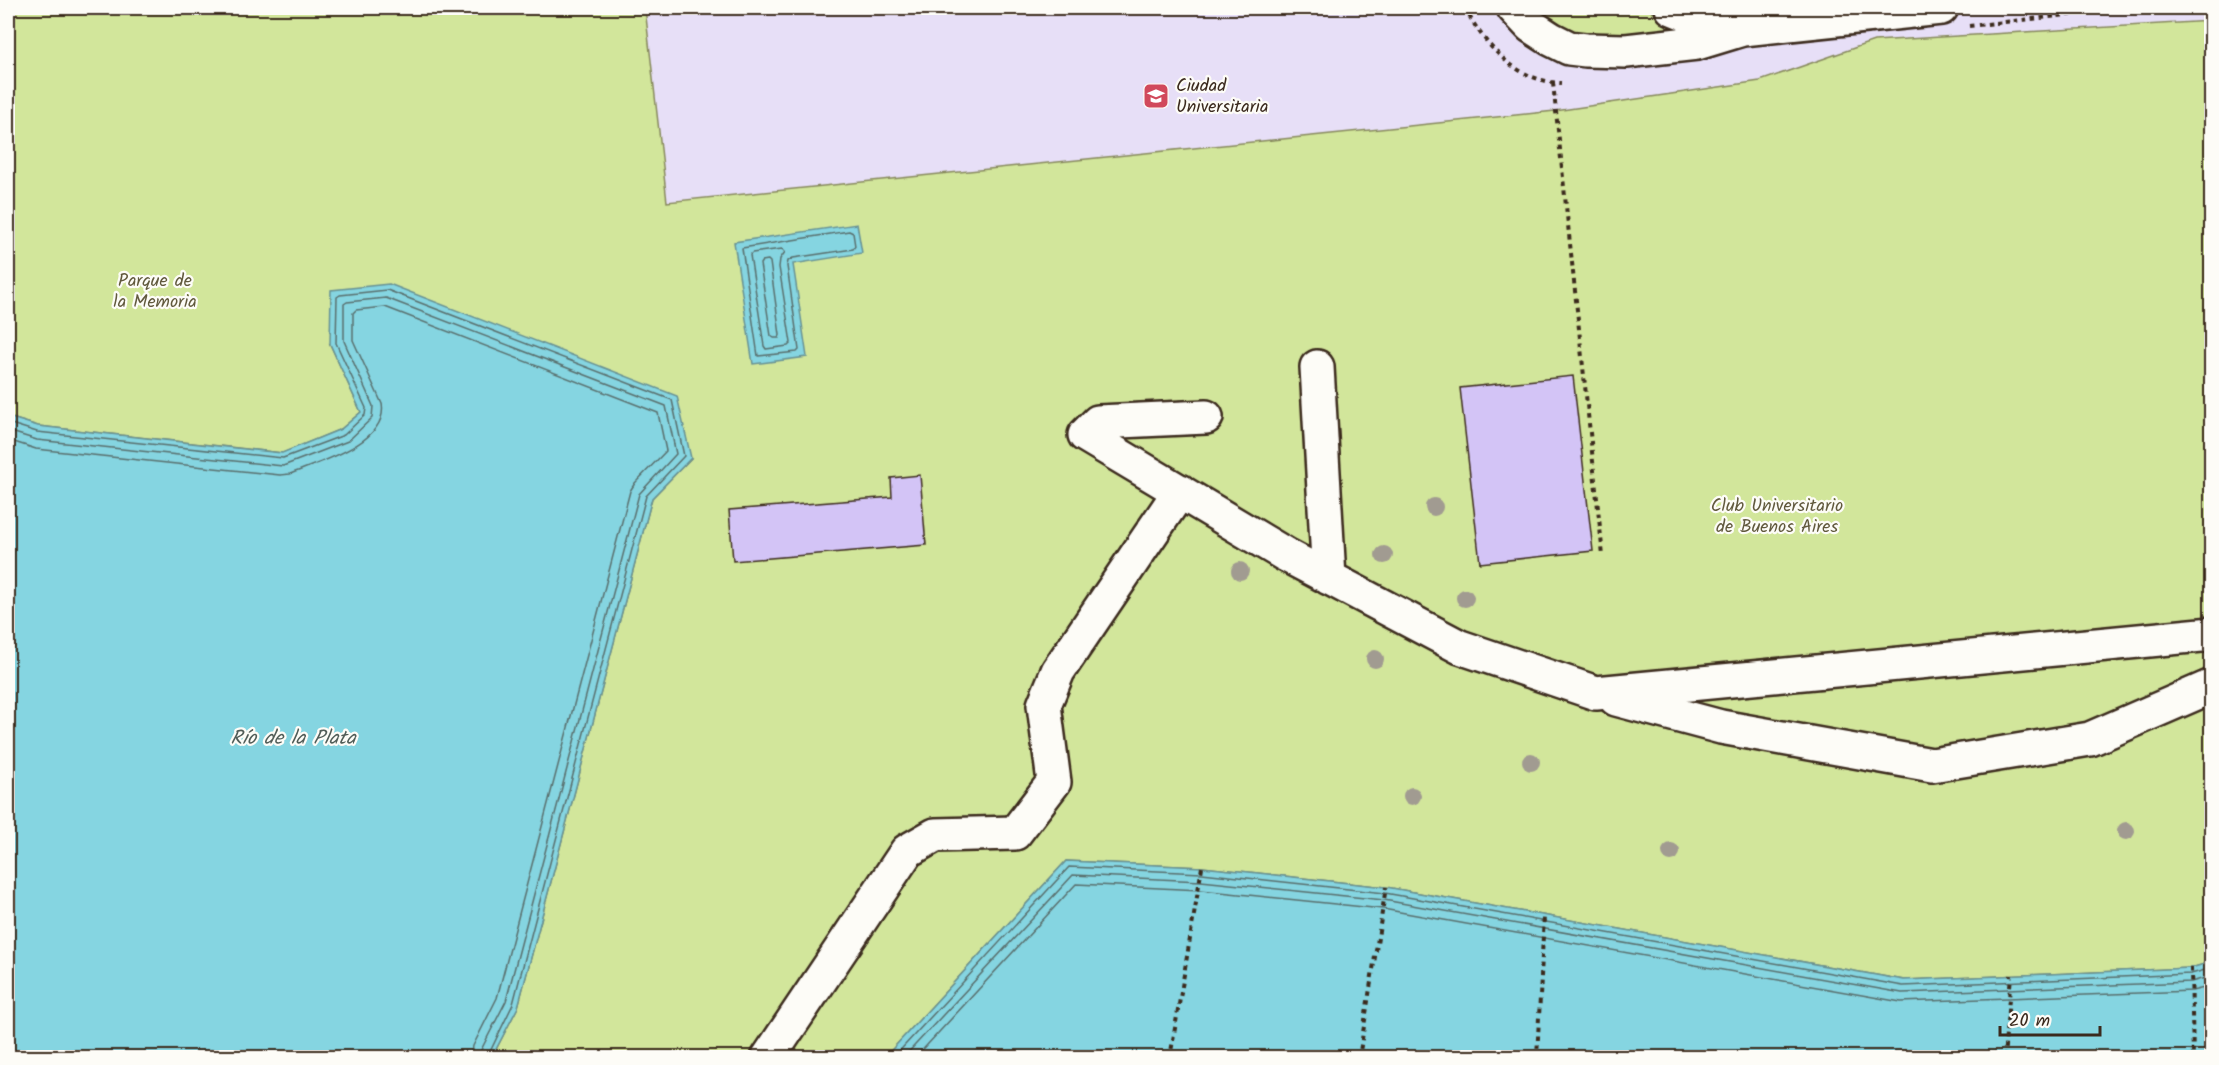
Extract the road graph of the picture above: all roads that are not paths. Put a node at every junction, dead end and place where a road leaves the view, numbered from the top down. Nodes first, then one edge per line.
1 (1514, 8) edge
2 (1672, 8) edge
3 (1941, 8) edge
4 (1743, 29) junction
5 (1317, 367) dead end
6 (1206, 417) dead end
7 (1180, 491) junction
8 (1329, 578) junction
9 (2211, 634) edge
10 (2211, 686) edge
11 (1596, 693) junction
12 (768, 1058) edge

1 - 4 lane
2 - 4 lane
3 - 4 lane
5 - 8 lane
6 - 7 lane
7 - 8 lane
7 - 12 lane
8 - 11 lane
9 - 11 lane
10 - 11 lane

